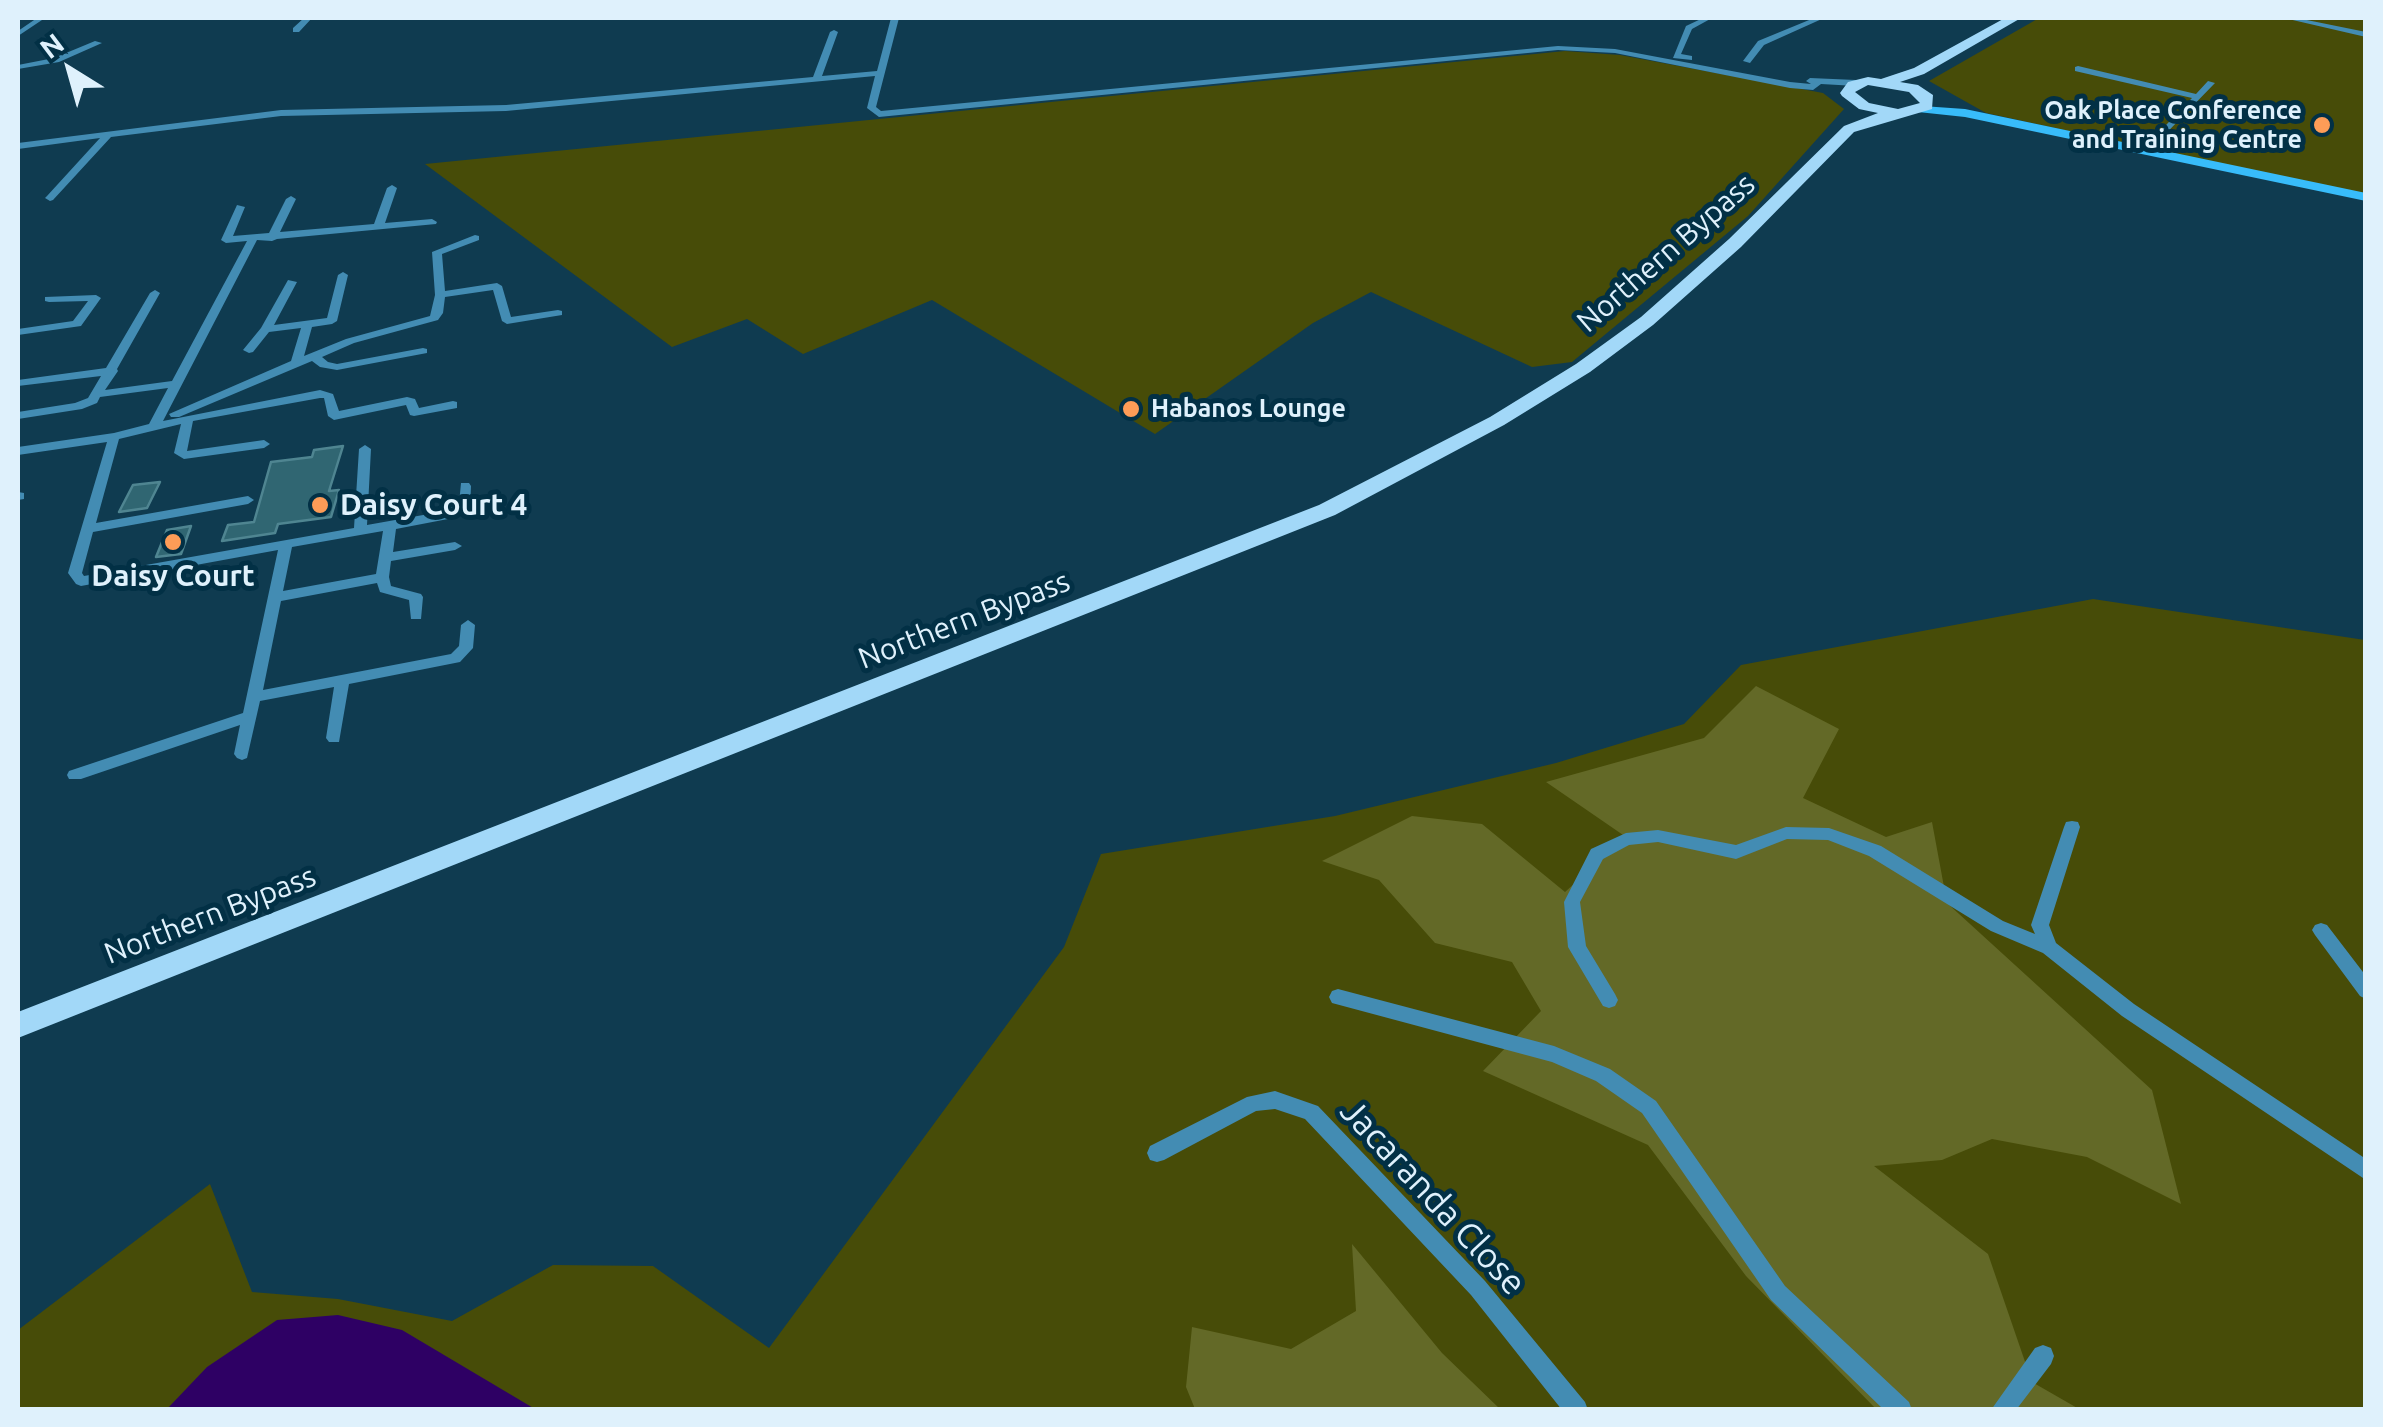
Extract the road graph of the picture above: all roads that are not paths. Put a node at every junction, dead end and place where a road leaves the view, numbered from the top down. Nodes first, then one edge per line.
1 (40, 18) edge
2 (308, 18) edge
3 (895, 18) edge
4 (1708, 18) edge
5 (1820, 18) edge
6 (2014, 18) edge
7 (2288, 18) edge
8 (296, 30) dead end
9 (834, 32) dead end
10 (18, 34) edge
11 (2366, 35) edge
12 (98, 43) dead end
13 (1747, 61) dead end
14 (18, 67) edge
15 (2078, 69) dead end
16 (1918, 72) junction
17 (879, 73) junction
18 (817, 77) junction
19 (1887, 82) junction
20 (1856, 83) junction
21 (2212, 83) dead end
22 (1822, 84) junction
23 (1913, 88) junction
24 (2199, 97) junction
25 (1858, 103) junction
26 (1925, 104) junction
27 (1892, 113) junction
28 (1849, 129) junction
29 (109, 134) junction
30 (18, 146) edge
31 (2146, 151) junction
32 (392, 188) dead end
33 (2366, 197) edge
34 (50, 198) dead end
35 (291, 199) dead end
36 (240, 207) dead end
37 (432, 222) dead end
38 (378, 228) junction
39 (272, 238) junction
40 (475, 238) dead end
41 (253, 239) junction
42 (343, 275) dead end
43 (292, 282) dead end
44 (154, 293) dead end
45 (440, 295) junction
46 (49, 299) dead end
47 (558, 313) dead end
48 (307, 325) junction
49 (266, 330) junction
50 (18, 332) edge
51 (249, 350) dead end
52 (423, 351) dead end
53 (315, 356) junction
54 (296, 365) junction
55 (112, 371) junction
56 (18, 384) edge
57 (176, 384) junction
58 (99, 394) junction
59 (452, 406) dead end
60 (18, 415) edge
61 (188, 418) junction
62 (156, 424) junction
63 (114, 436) junction
64 (264, 444) dead end
65 (365, 450) dead end
66 (18, 451) edge
67 (465, 486) dead end
68 (248, 500) dead end
69 (390, 526) junction
70 (87, 529) junction
71 (360, 532) junction
72 (455, 546) dead end
73 (285, 547) junction
74 (386, 558) junction
75 (382, 578) junction
76 (276, 597) junction
77 (416, 616) dead end
78 (468, 625) dead end
79 (342, 680) junction
80 (254, 697) junction
81 (250, 716) junction
82 (334, 738) dead end
83 (242, 754) dead end
84 (74, 775) dead end
85 (2072, 827) dead end
86 (2321, 930) dead end
87 (2049, 948) junction
88 (2366, 991) edge
89 (1338, 997) dead end
90 (1609, 1000) dead end
91 (18, 1025) edge
92 (1157, 1154) dead end
93 (2366, 1171) edge
94 (2044, 1356) dead end
95 (1577, 1410) edge
96 (1901, 1410) edge
97 (2002, 1410) edge

1 - 10 street
2 - 8 street
3 - 17 street
4 - 22 street
5 - 13 street
6 - 16 main road
7 - 11 street
9 - 18 street
12 - 14 street
15 - 24 street
16 - 19 main road
16 - 23 main road
17 - 18 street
17 - 22 street
18 - 29 street
19 - 20 main road
19 - 23 main road
20 - 22 street
20 - 25 main road
21 - 24 street
22 - 25 street
23 - 26 main road
24 - 31 street
25 - 27 main road
25 - 28 main road
26 - 27 main road
26 - 31 street
27 - 28 main road
28 - 91 main road, Northern Bypass
29 - 30 street
29 - 34 street
31 - 33 street
32 - 38 street
35 - 39 street
36 - 41 street
37 - 38 street
38 - 39 street
39 - 41 street
40 - 45 street
41 - 57 street
42 - 48 street
43 - 49 street
44 - 55 street
45 - 47 street
45 - 53 street
46 - 50 street
48 - 49 street
48 - 54 street
49 - 51 street
52 - 53 street
53 - 54 street
54 - 62 street
55 - 56 street
55 - 58 street
57 - 58 street
57 - 62 street
58 - 60 street
59 - 61 street
61 - 62 street
61 - 64 street
62 - 63 street
63 - 66 street
63 - 70 street
65 - 71 street
67 - 69 street
68 - 70 street
69 - 71 street
69 - 74 street
70 - 73 street
71 - 73 street
72 - 74 street
73 - 76 street
74 - 75 street
75 - 76 street
75 - 77 street
76 - 80 street
78 - 79 street
79 - 80 street
79 - 82 street
80 - 81 street
81 - 83 street
81 - 84 street
85 - 87 street
86 - 88 street
87 - 90 street
87 - 93 street
89 - 96 street
92 - 95 street, Jacaranda Close
94 - 97 street

